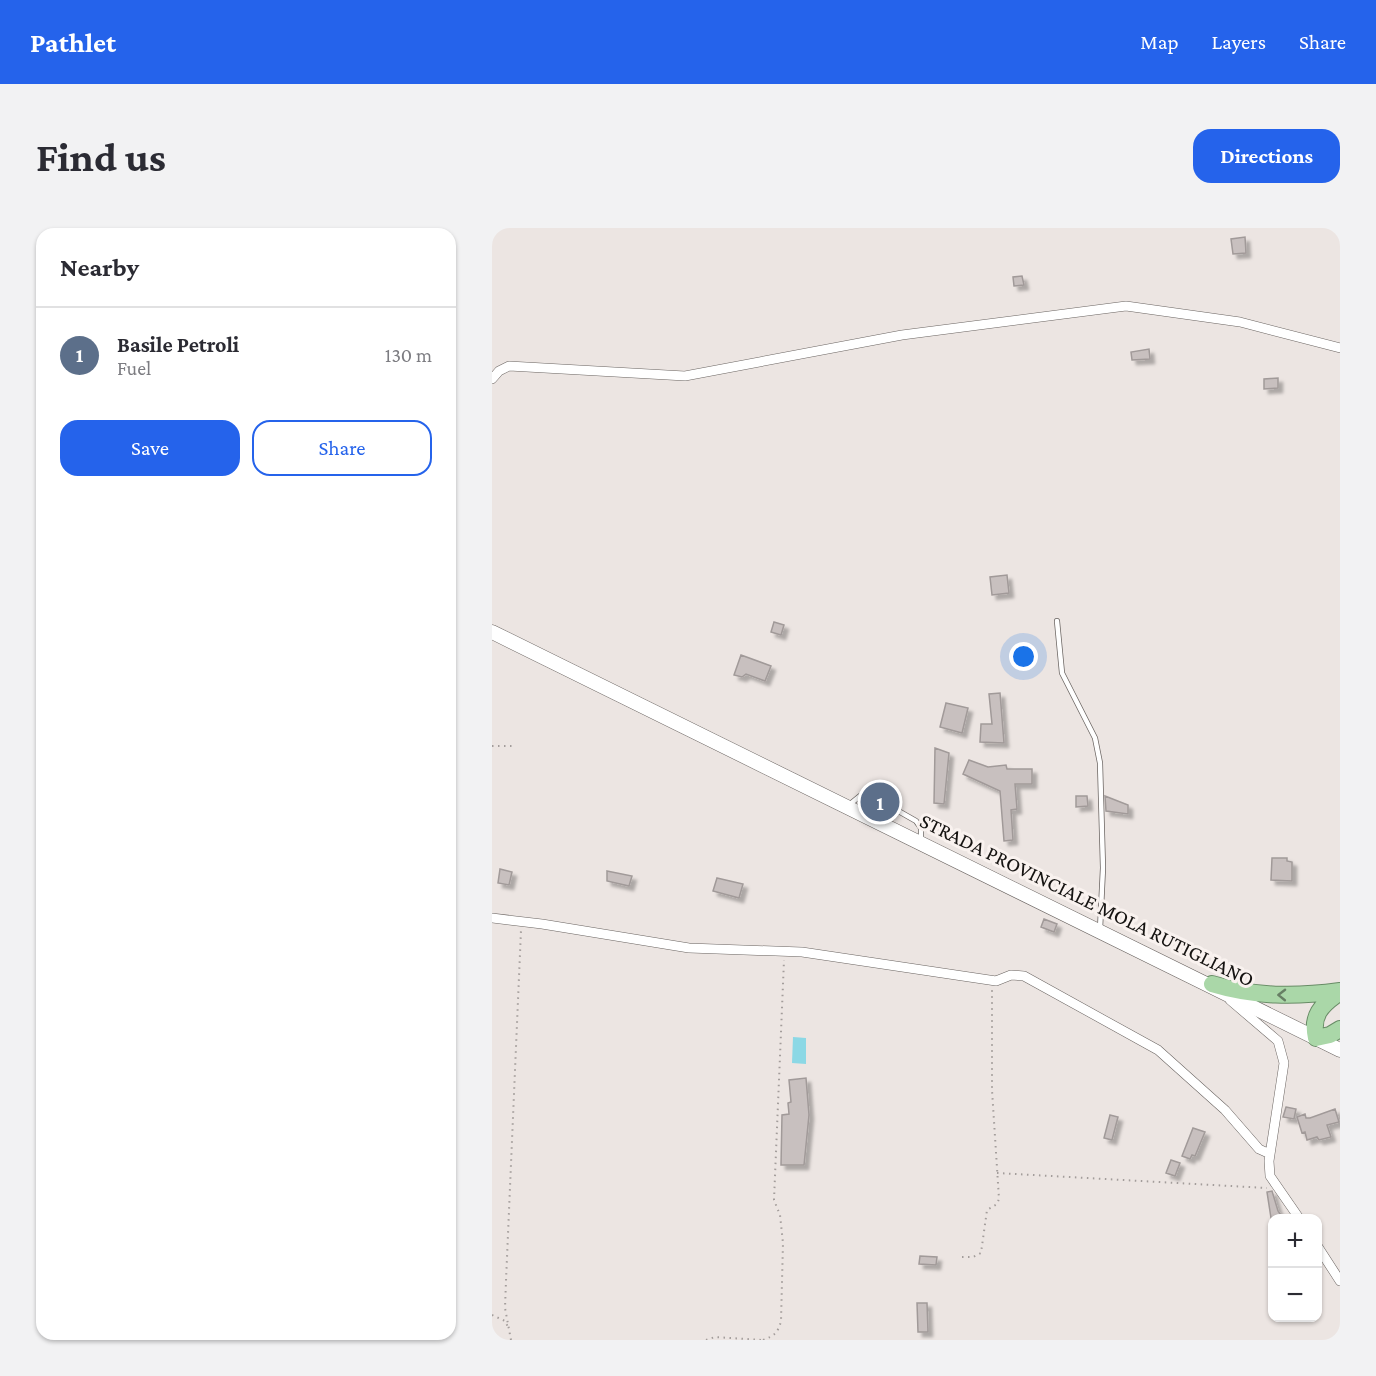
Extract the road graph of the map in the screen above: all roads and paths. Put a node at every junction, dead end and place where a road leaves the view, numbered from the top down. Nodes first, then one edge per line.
1 (1340, 348) edge
2 (492, 379) edge
3 (1057, 621) dead end
4 (492, 632) edge
5 (492, 746) edge
6 (513, 746) dead end
7 (849, 806) junction
8 (921, 841) junction
9 (492, 918) edge
10 (522, 921) junction
11 (1100, 929) junction
12 (784, 951) junction
13 (992, 980) junction
14 (1212, 984) junction
15 (1340, 992) edge
16 (1340, 1029) edge
17 (1316, 1038) junction
18 (1340, 1050) edge
19 (1270, 1154) junction
20 (997, 1173) junction
21 (1276, 1184) junction
22 (1296, 1214) edge
23 (1322, 1254) edge
24 (962, 1257) dead end
25 (1340, 1281) edge
26 (492, 1315) edge
27 (510, 1331) junction
28 (511, 1340) edge
29 (706, 1340) edge
30 (762, 1340) edge

1 - 2 street
3 - 11 lane
4 - 7 main road, STRADA PROVINCIALE MOLA RUTIGLIANO
5 - 6 path
7 - 8 main road, STRADA PROVINCIALE MOLA RUTIGLIANO
7 - 8 lane
8 - 11 main road, STRADA PROVINCIALE MOLA RUTIGLIANO
9 - 10 street
10 - 12 street
10 - 27 path
11 - 14 main road, STRADA PROVINCIALE MOLA RUTIGLIANO
12 - 13 street
12 - 30 path
13 - 19 street
13 - 20 path
15 -> 14 highway
14 - 17 main road, STRADA PROVINCIALE MOLA RUTIGLIANO
14 - 19 street
15 - 17 highway
16 - 17 highway
17 - 18 main road, STRADA PROVINCIALE MOLA RUTIGLIANO
19 - 21 street
20 - 21 path
20 - 24 path
21 - 22 street
23 - 25 street
26 - 27 path
27 - 28 path
29 - 30 path

